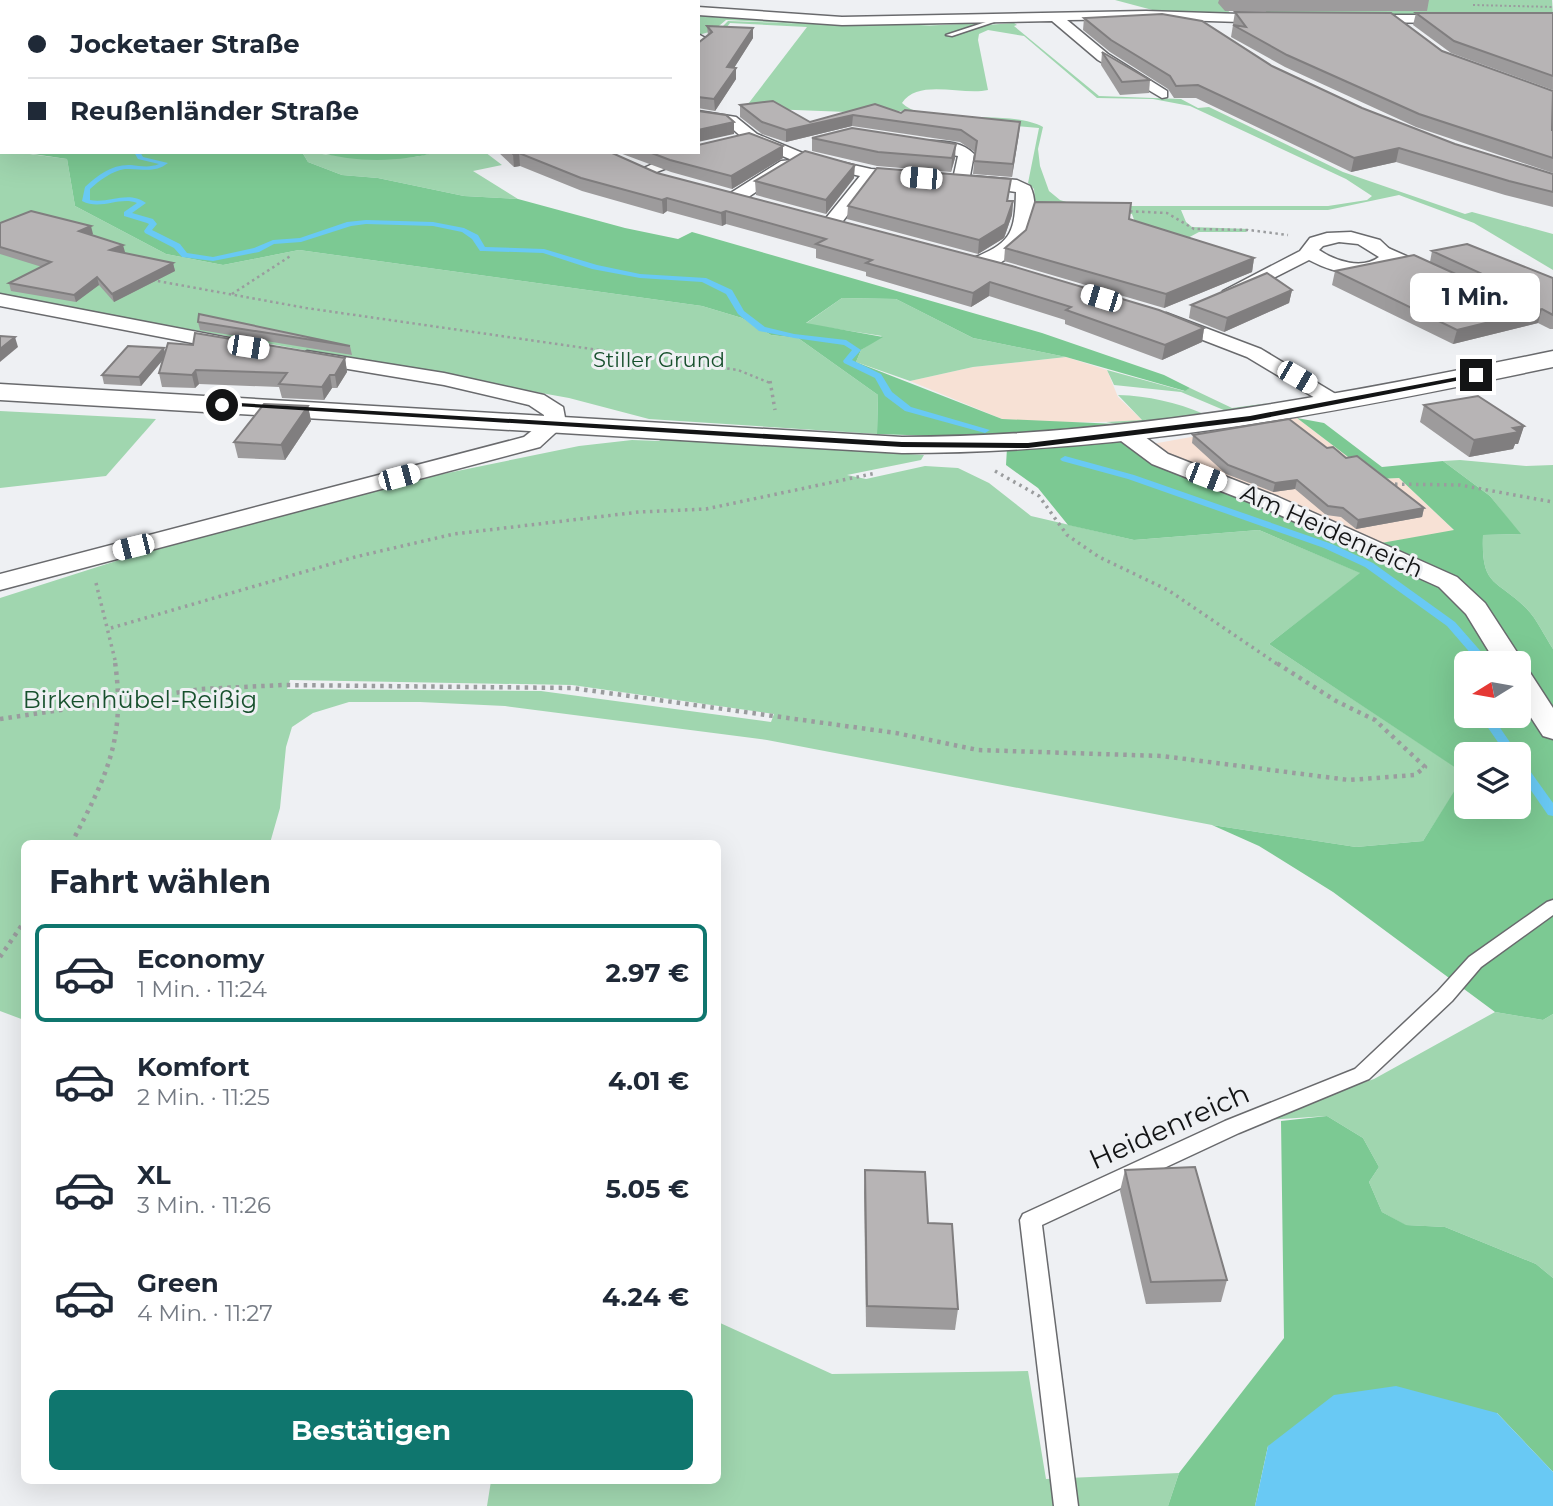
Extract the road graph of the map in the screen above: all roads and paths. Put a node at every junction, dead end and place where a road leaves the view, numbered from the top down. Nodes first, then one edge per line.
1 (1111, 0) edge
2 (1462, 5) dead end
3 (1553, 7) edge
4 (700, 11) edge
5 (1146, 15) junction
6 (1476, 18) edge
7 (1057, 19) junction
8 (1188, 19) junction
9 (1290, 19) edge
10 (1344, 19) edge
11 (1393, 19) junction
12 (997, 20) junction
13 (1413, 33) edge
14 (1213, 34) edge
15 (950, 35) dead end
16 (1162, 94) dead end
17 (700, 116) edge
18 (751, 137) junction
19 (728, 142) edge
20 (810, 142) edge
21 (904, 144) edge
22 (780, 150) junction
23 (690, 154) edge
24 (800, 158) junction
25 (624, 166) edge
26 (643, 172) junction
27 (871, 174) junction
28 (927, 179) edge
29 (675, 182) edge
30 (759, 204) edge
31 (1123, 211) edge
32 (858, 230) edge
33 (1324, 239) junction
34 (1385, 250) junction
35 (1310, 253) junction
36 (292, 255) dead end
37 (1005, 270) edge
38 (1431, 270) edge
39 (150, 280) edge
40 (231, 295) junction
41 (0, 300) edge
42 (1213, 300) edge
43 (1194, 307) edge
44 (1144, 312) edge
45 (1165, 318) junction
46 (248, 347) edge
47 (288, 353) edge
48 (1553, 359) edge
49 (0, 392) edge
50 (1338, 402) junction
51 (555, 424) junction
52 (1125, 433) junction
53 (773, 436) junction
54 (955, 446) junction
55 (882, 472) dead end
56 (1380, 484) edge
57 (1553, 502) edge
58 (96, 581) dead end
59 (0, 582) edge
60 (111, 628) junction
61 (1502, 651) edge
62 (1531, 696) edge
63 (117, 700) junction
64 (0, 719) edge
65 (1553, 730) edge
66 (73, 840) edge
67 (1553, 906) edge
68 (21, 926) edge
69 (0, 957) edge
70 (1066, 1506) edge

1 - 5 street
2 - 3 path
4 - 12 street
5 - 7 street
5 - 8 street
6 - 11 street
7 - 12 street
7 - 16 street
8 - 9 street
8 - 14 street
10 - 11 street
11 - 13 street
12 - 15 lane
17 - 18 street
18 - 19 street
18 - 22 street
20 - 22 street
21 - 37 street
22 - 24 street
23 - 26 street
24 - 27 street
24 - 30 street
25 - 26 street
26 - 29 street
27 - 28 street
27 - 32 street
31 - 33 path
33 - 34 street
33 - 35 street
34 - 35 street
34 - 38 lane
35 - 42 street
36 - 40 path
39 - 40 path
40 - 53 path
41 - 46 street
43 - 45 street
44 - 45 street
45 - 50 street
47 - 51 street
48 - 50 street
49 - 51 street
50 - 52 street
51 - 53 street
51 - 59 street
52 - 54 street
52 - 61 street, Am Heidenreich
53 - 54 street
54 - 63 path
55 - 60 path
56 - 57 path
58 - 60 path
60 - 63 path
62 - 65 street
63 - 64 path
63 - 66 path
67 - 70 lane, Heidenreich
68 - 69 path

